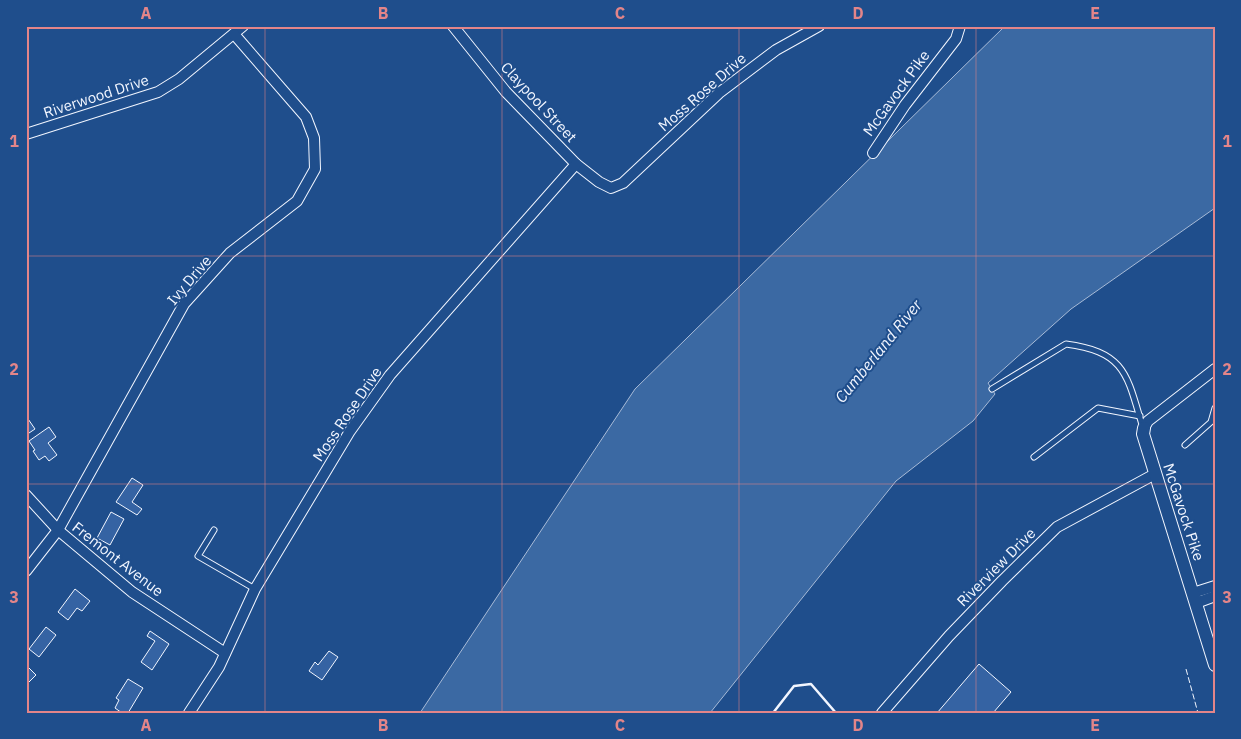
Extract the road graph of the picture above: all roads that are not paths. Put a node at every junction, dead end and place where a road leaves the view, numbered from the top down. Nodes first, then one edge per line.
1 (243, 26) edge
2 (453, 26) edge
3 (819, 26) edge
4 (960, 26) edge
5 (234, 34) junction
6 (26, 134) edge
7 (873, 153) dead end
8 (576, 164) junction
9 (611, 188) joint
10 (1215, 369) edge
11 (992, 389) dead end
12 (1214, 409) edge
13 (1142, 422) junction
14 (1185, 445) dead end
15 (1034, 457) dead end
16 (1155, 474) junction
17 (26, 495) edge
18 (58, 530) junction
19 (214, 530) dead end
20 (26, 571) edge
21 (1215, 586) edge
22 (255, 589) junction
23 (1215, 596) edge
24 (1195, 598) junction
25 (225, 653) junction
26 (1214, 664) edge
27 (1215, 676) edge
28 (189, 713) edge
29 (882, 713) edge

1 - 5 street, Riverwood Drive
2 - 8 street, Claypool Street
3 - 9 street, Moss Rose Drive
4 - 7 street, McGavock Pike
5 - 6 street, Riverwood Drive
5 - 18 street, Ivy Drive
8 - 9 street, Claypool Street
8 - 22 street, Moss Rose Drive
10 - 13 street
11 - 13 lane
12 - 14 lane
13 - 15 lane
13 - 16 street, McGavock Pike
16 - 24 street, McGavock Pike
16 - 29 street, Riverview Drive
17 - 18 street, Fremont Avenue
18 - 20 street, Ivy Drive
18 - 25 street, Fremont Avenue
19 - 22 lane
21 - 24 street
22 - 25 street, Moss Rose Drive
23 - 24 street
24 - 26 street, McGavock Pike
25 - 28 street, Moss Rose Drive
26 - 27 street, McGavock Pike

